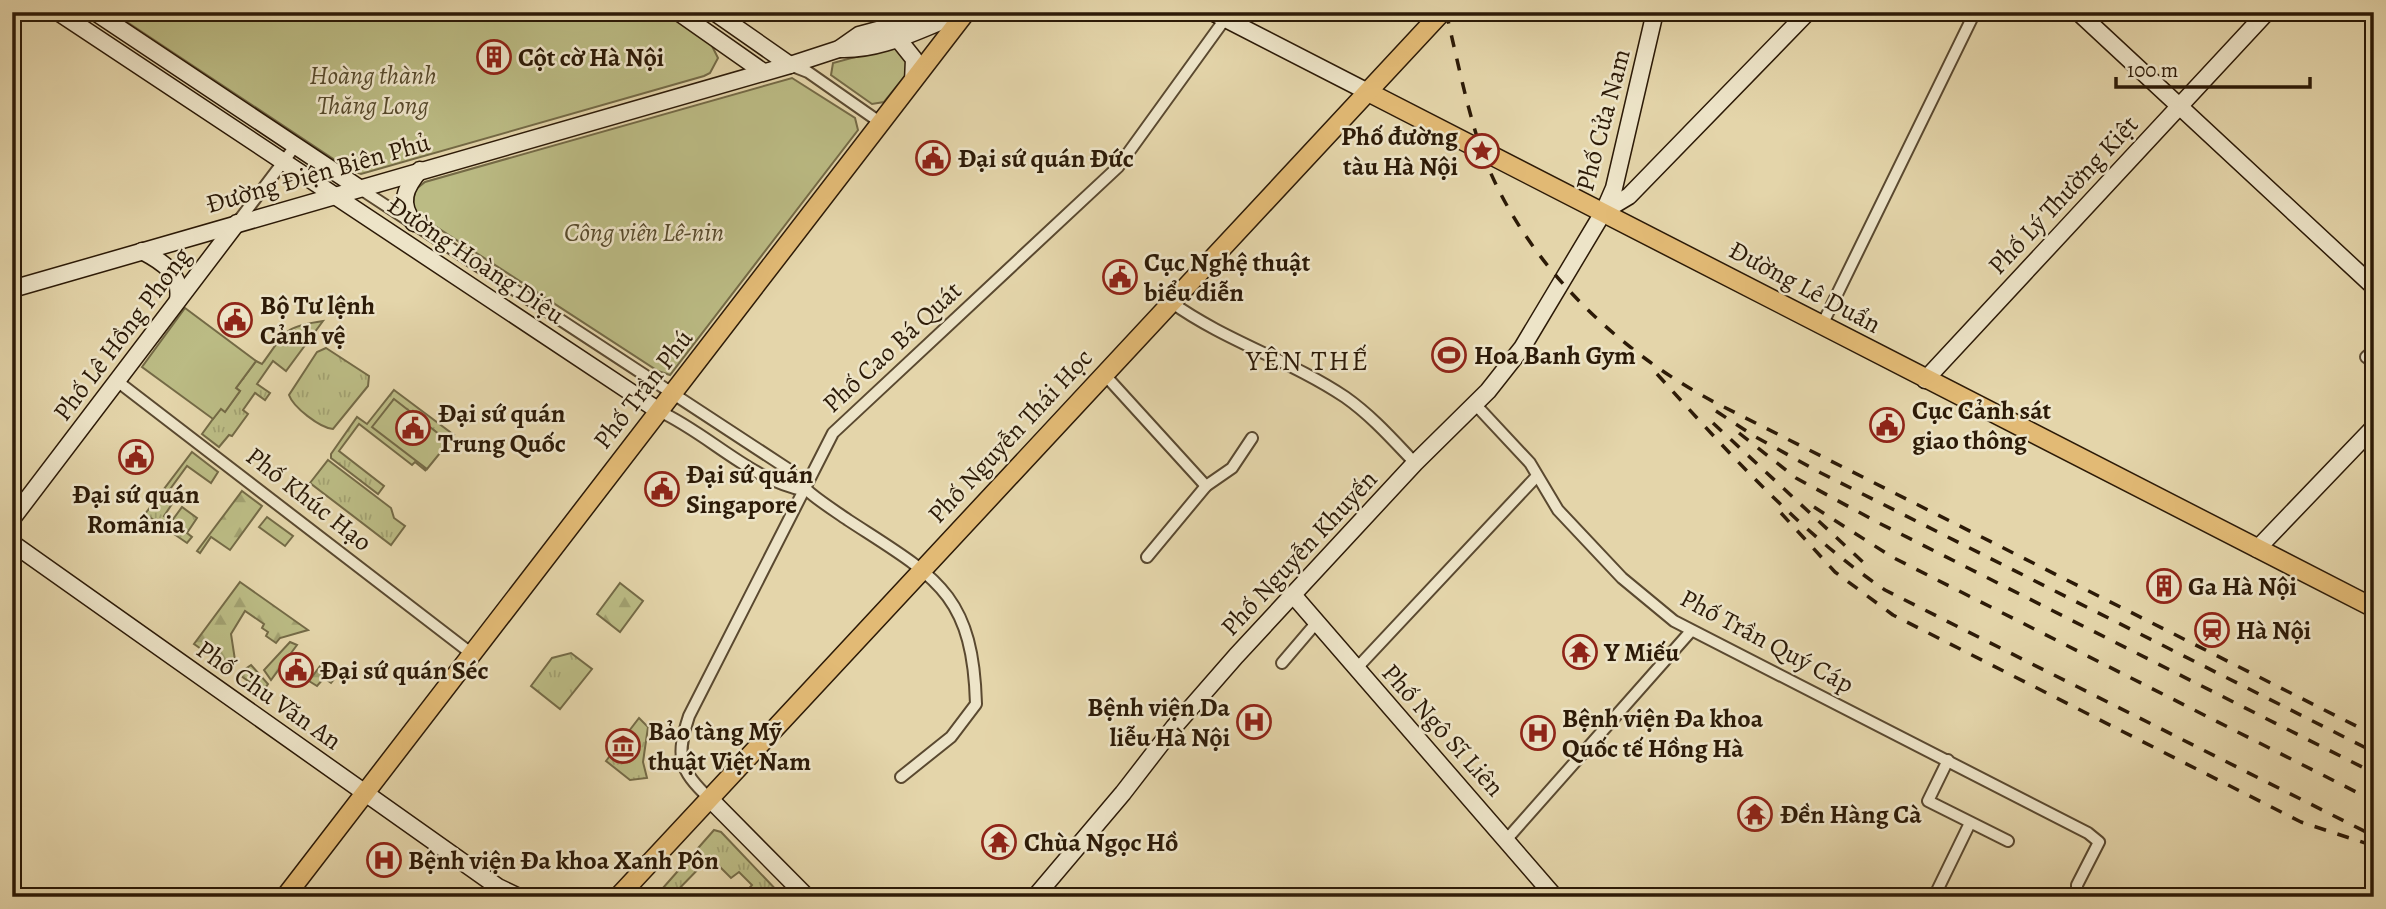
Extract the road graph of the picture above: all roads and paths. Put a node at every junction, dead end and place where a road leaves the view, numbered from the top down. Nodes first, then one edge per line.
1 (58, 12) edge
2 (95, 12) edge
3 (678, 12) edge
4 (714, 12) edge
5 (966, 12) edge
6 (1442, 12) edge
7 (1655, 12) edge
8 (1808, 12) edge
9 (1975, 12) edge
10 (2078, 12) edge
11 (2267, 12) edge
12 (1218, 15) edge
13 (931, 23) junction
14 (898, 38) junction
15 (839, 49) junction
16 (790, 65) junction
17 (762, 71) junction
18 (913, 82) junction
19 (1368, 92) junction
20 (2179, 105) junction
21 (881, 123) junction
22 (296, 145) junction
23 (283, 162) junction
24 (420, 170) junction
25 (359, 188) junction
26 (334, 195) junction
27 (1604, 211) junction
28 (237, 223) junction
29 (414, 223) junction
30 (1589, 236) joint
31 (142, 251) junction
32 (2374, 288) edge
33 (12, 289) edge
34 (178, 300) junction
35 (1171, 302) junction
36 (1822, 325) junction
37 (2374, 350) edge
38 (2374, 363) edge
39 (1104, 374) junction
40 (1925, 380) junction
41 (117, 381) junction
42 (673, 394) junction
43 (1474, 403) junction
44 (659, 411) junction
45 (2374, 427) edge
46 (1252, 438) dead end
47 (1415, 463) junction
48 (1536, 476) junction
49 (1206, 486) junction
50 (803, 490) junction
51 (12, 519) edge
52 (12, 543) edge
53 (2257, 549) junction
54 (1147, 557) dead end
55 (922, 569) junction
56 (1294, 596) junction
57 (2374, 608) edge
58 (1317, 622) junction
59 (1691, 631) junction
60 (472, 654) junction
61 (1282, 663) dead end
62 (1356, 669) junction
63 (1948, 760) junction
64 (901, 777) dead end
65 (365, 793) junction
66 (709, 799) junction
67 (1970, 823) junction
68 (1507, 839) junction
69 (2008, 841) dead end
70 (501, 892) edge
71 (2076, 896) edge
72 (285, 897) edge
73 (519, 897) edge
74 (618, 897) edge
75 (807, 897) edge
76 (1035, 897) edge
77 (1555, 897) edge
78 (1934, 897) edge

1 - 23 street, Đường Hoàng Diệu
2 - 22 street, Đường Hoàng Diệu
3 - 17 street
4 - 16 street
5 - 13 street, Đường Điện Biên Phủ
5 - 18 main road, Phố Trần Phú
6 - 19 main road, Phố Nguyễn Thái Học
7 - 27 street, Phố Cửa Nam
8 - 27 street
9 - 36 street
10 - 20 street
11 - 20 street, Phố Lý Thường Kiệt
12 - 19 street, Đường Lê Duẩn
12 - 50 street, Phố Cao Bá Quát
13 - 14 street, Đường Điện Biên Phủ
13 - 15 street, Đường Điện Biên Phủ
14 - 15 street, Đường Điện Biên Phủ
14 - 18 street
15 - 16 street, Đường Điện Biên Phủ
16 - 17 street, Đường Điện Biên Phủ
16 - 21 street
17 - 24 street, Đường Điện Biên Phủ
18 - 21 main road, Phố Trần Phú
19 - 27 main road, Đường Lê Duẩn
19 - 35 main road, Phố Nguyễn Thái Học
20 - 32 street
20 - 40 street, Phố Lý Thường Kiệt
21 - 42 main road, Phố Trần Phú
22 - 23 street, Phố Lê Hồng Phong
22 - 25 street, Đường Hoàng Diệu
23 - 26 street, Đường Hoàng Diệu
23 - 28 street, Phố Lê Hồng Phong
24 - 25 street, Đường Điện Biên Phủ
24 - 29 street
25 - 26 street, Đường Điện Biên Phủ
25 - 29 street, Đường Hoàng Diệu
26 - 28 street, Đường Điện Biên Phủ
26 - 44 street, Đường Hoàng Diệu
27 - 30 street, Phố Cửa Nam
27 - 36 main road, Đường Lê Duẩn
28 - 31 street, Đường Điện Biên Phủ
28 - 34 street, Phố Lê Hồng Phong
29 - 42 street, Đường Hoàng Diệu
30 - 43 street, Phố Nguyễn Khuyến
31 - 33 street, Đường Điện Biên Phủ
31 - 34 street
34 - 41 street, Phố Lê Hồng Phong
35 - 39 main road, Phố Nguyễn Thái Học
35 - 47 street
36 - 40 main road, Đường Lê Duẩn
37 - 38 street
39 - 49 street
39 - 55 main road, Phố Nguyễn Thái Học
40 - 53 main road, Đường Lê Duẩn
41 - 51 street, Phố Lê Hồng Phong
41 - 60 street, Phố Khúc Hạo
42 - 44 main road, Phố Trần Phú
42 - 50 street, Đường Hoàng Diệu
43 - 47 street, Phố Nguyễn Khuyến
43 - 48 street, Phố Trần Quý Cáp
44 - 50 street, Đường Hoàng Diệu
44 - 60 main road, Phố Trần Phú
45 - 53 street
46 - 49 street
47 - 56 street, Phố Nguyễn Khuyến
48 - 59 street, Phố Trần Quý Cáp
48 - 62 street
49 - 54 street
50 - 55 street, Đường Hoàng Diệu
50 - 66 street, Phố Cao Bá Quát
52 - 65 street, Phố Chu Văn An
53 - 57 main road, Đường Lê Duẩn
55 - 64 street, Đường Hoàng Diệu
55 - 66 main road, Phố Nguyễn Thái Học
56 - 58 street, Phố Ngô Sĩ Liên
56 - 76 street, Phố Nguyễn Khuyến
58 - 61 street
58 - 62 street, Phố Ngô Sĩ Liên
59 - 63 street, Phố Trần Quý Cáp
59 - 68 street
60 - 65 main road, Phố Trần Phú
62 - 68 street, Phố Ngô Sĩ Liên
63 - 67 street
63 - 71 street, Phố Trần Quý Cáp
65 - 70 street, Phố Chu Văn An
65 - 72 main road, Phố Trần Phú
66 - 74 main road, Phố Nguyễn Thái Học
66 - 75 street
67 - 69 street
67 - 78 street
68 - 77 street, Phố Ngô Sĩ Liên
70 - 73 street, Phố Chu Văn An

